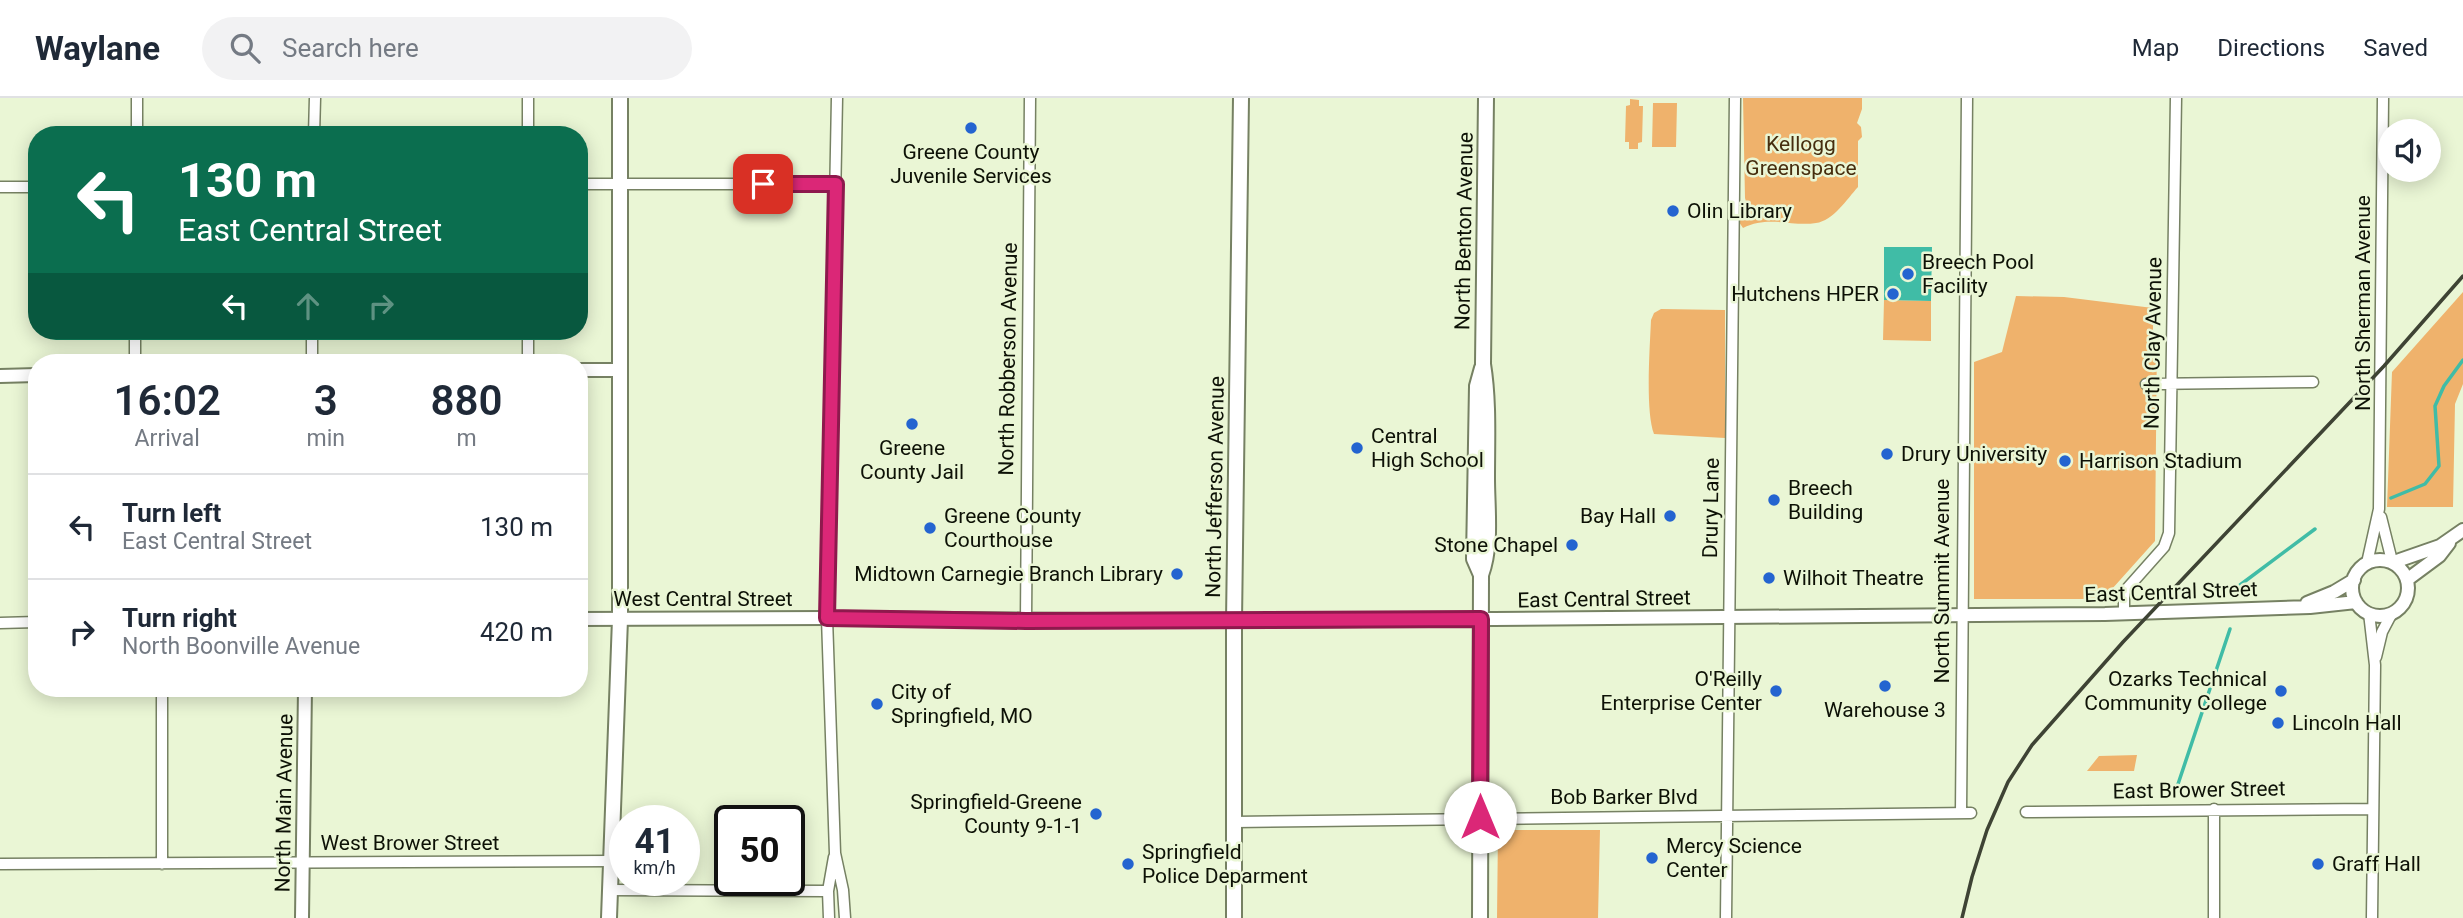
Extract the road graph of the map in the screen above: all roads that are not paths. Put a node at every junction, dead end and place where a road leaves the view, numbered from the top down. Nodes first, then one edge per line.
1 (137, 98) edge
2 (315, 98) edge
3 (528, 98) edge
4 (620, 98) edge
5 (837, 98) edge
6 (1030, 98) edge
7 (1241, 98) edge
8 (1486, 98) edge
9 (1735, 98) edge
10 (1967, 98) edge
11 (2176, 98) edge
12 (2383, 98) edge
13 (136, 126) edge
14 (314, 126) edge
15 (528, 126) edge
16 (618, 183) junction
17 (588, 184) edge
18 (836, 184) junction
19 (0, 187) edge
20 (28, 187) edge
21 (588, 370) edge
22 (619, 370) junction
23 (28, 375) edge
24 (0, 376) edge
25 (2313, 382) dead end
26 (2146, 384) dead end
27 (2172, 384) junction
28 (2379, 509) junction
29 (2463, 530) edge
30 (2452, 540) junction
31 (2393, 562) junction
32 (2367, 563) junction
33 (2408, 579) junction
34 (2354, 580) junction
35 (2356, 602) junction
36 (2297, 607) junction
37 (2124, 613) junction
38 (2368, 613) junction
39 (2392, 613) junction
40 (1961, 615) junction
41 (1730, 617) junction
42 (827, 618) junction
43 (588, 619) edge
44 (620, 619) junction
45 (1481, 619) junction
46 (1026, 621) junction
47 (1234, 621) junction
48 (28, 622) edge
49 (0, 623) edge
50 (2375, 664) junction
51 (162, 697) edge
52 (305, 697) edge
53 (613, 805) edge
54 (2214, 809) junction
55 (2373, 809) junction
56 (2026, 812) dead end
57 (1966, 813) joint
58 (1727, 816) junction
59 (1480, 817) junction
60 (1235, 822) junction
61 (835, 853) junction
62 (609, 861) edge
63 (303, 863) junction
64 (0, 864) edge
65 (162, 864) junction
66 (700, 891) edge
67 (828, 891) junction
68 (610, 896) edge
69 (1479, 917) edge
70 (302, 918) edge
71 (609, 918) edge
72 (829, 918) edge
73 (845, 918) edge
74 (1234, 918) edge
75 (1727, 918) edge
76 (2214, 918) edge
77 (2372, 918) edge

1 - 13 street
2 - 14 street
3 - 15 street
4 - 16 main road
5 - 18 street
6 - 46 street, North Robberson Avenue
7 - 47 main road, North Jefferson Avenue
8 - 45 main road, North Benton Avenue
9 - 41 street, Drury Lane
10 - 40 street, North Summit Avenue
11 - 27 street, North Clay Avenue
12 - 28 street, North Sherman Avenue
16 - 17 street
16 - 18 street
16 - 22 main road
18 - 42 street
19 - 20 street
21 - 22 street
22 - 44 main road
23 - 24 street
25 - 27 street
26 - 27 street
27 - 37 street, North Clay Avenue
28 - 31 street, North Sherman Avenue
28 - 32 street, North Sherman Avenue
29 - 30 street
30 - 31 street
30 - 33 street
31 - 32 street
31 - 33 street
32 - 34 street
33 - 39 street
34 - 35 street
34 - 36 street, East Central Street
35 - 36 street, East Central Street
35 - 38 street
36 - 37 street, East Central Street
37 - 40 street, East Central Street
38 - 39 street
38 - 50 street
39 - 50 street
40 - 41 street, East Central Street
40 - 57 street, North Summit Avenue
41 - 45 street, East Central Street
41 - 58 street, Drury Lane
42 - 44 street, West Central Street
42 - 46 street, East Central Street
42 - 61 street
43 - 44 street, West Central Street
44 - 53 main road
45 - 47 street, East Central Street
45 - 59 main road, North Benton Avenue
46 - 47 street, East Central Street
47 - 60 main road, North Jefferson Avenue
48 - 49 street
50 - 55 street
51 - 65 street
52 - 63 street, North Main Avenue
54 - 55 street, East Brower Street
54 - 56 street, East Brower Street
54 - 76 street
55 - 77 street
57 - 58 street, Bob Barker Blvd
58 - 59 street, Bob Barker Blvd
58 - 75 street, Drury Lane
59 - 60 street, Bob Barker Blvd
59 - 69 main road, North Benton Avenue
60 - 74 main road, North Jefferson Avenue
61 - 67 street
61 - 73 street
62 - 63 street, West Brower Street
63 - 65 street, West Brower Street
63 - 70 street, North Main Avenue
64 - 65 street, West Brower Street
66 - 67 street
67 - 72 street
68 - 71 main road

